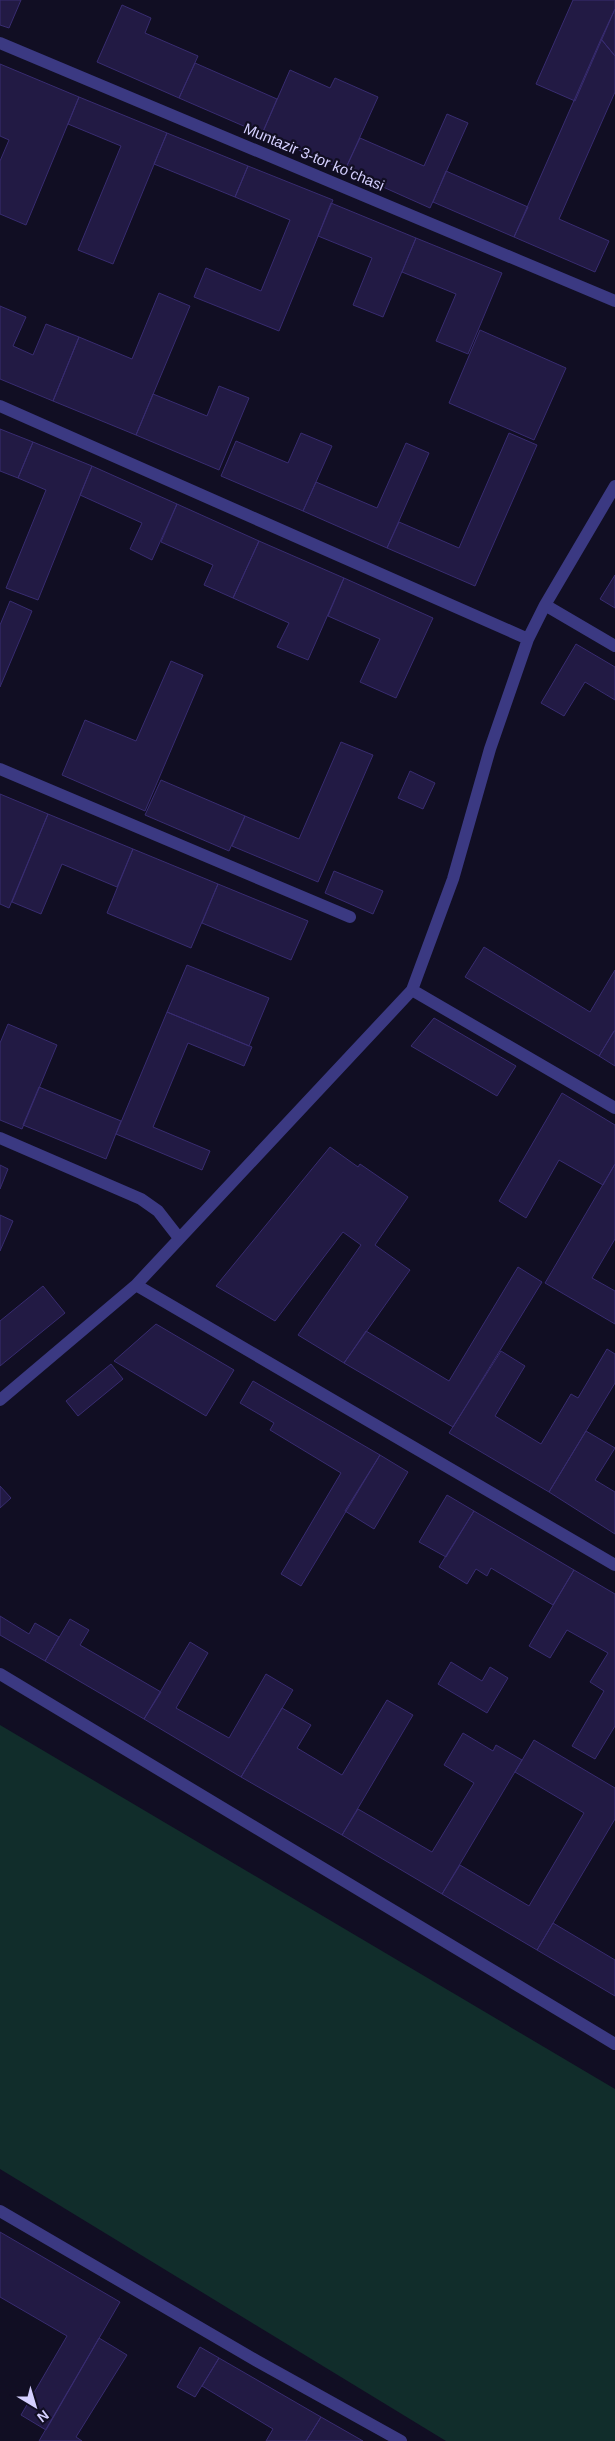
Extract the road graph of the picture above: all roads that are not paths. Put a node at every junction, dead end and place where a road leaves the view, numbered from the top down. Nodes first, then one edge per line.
1 (0, 43) edge
2 (615, 301) edge
3 (0, 406) edge
4 (615, 486) edge
5 (544, 605) junction
6 (528, 639) junction
7 (615, 646) edge
8 (0, 769) edge
9 (350, 917) dead end
10 (412, 990) junction
11 (615, 1108) edge
12 (0, 1138) edge
13 (179, 1238) junction
14 (136, 1284) junction
15 (0, 1400) edge
16 (615, 1565) edge
17 (0, 1674) edge
18 (615, 2044) edge
19 (0, 2211) edge
20 (401, 2441) edge

1 - 2 street, Muntazir 3-tor koʻchasi
3 - 6 street
4 - 5 street
5 - 6 street
5 - 7 street
6 - 10 street
8 - 9 street
10 - 11 street
10 - 13 street
12 - 13 street
13 - 14 street
14 - 15 street
14 - 16 street
17 - 18 street
19 - 20 street

